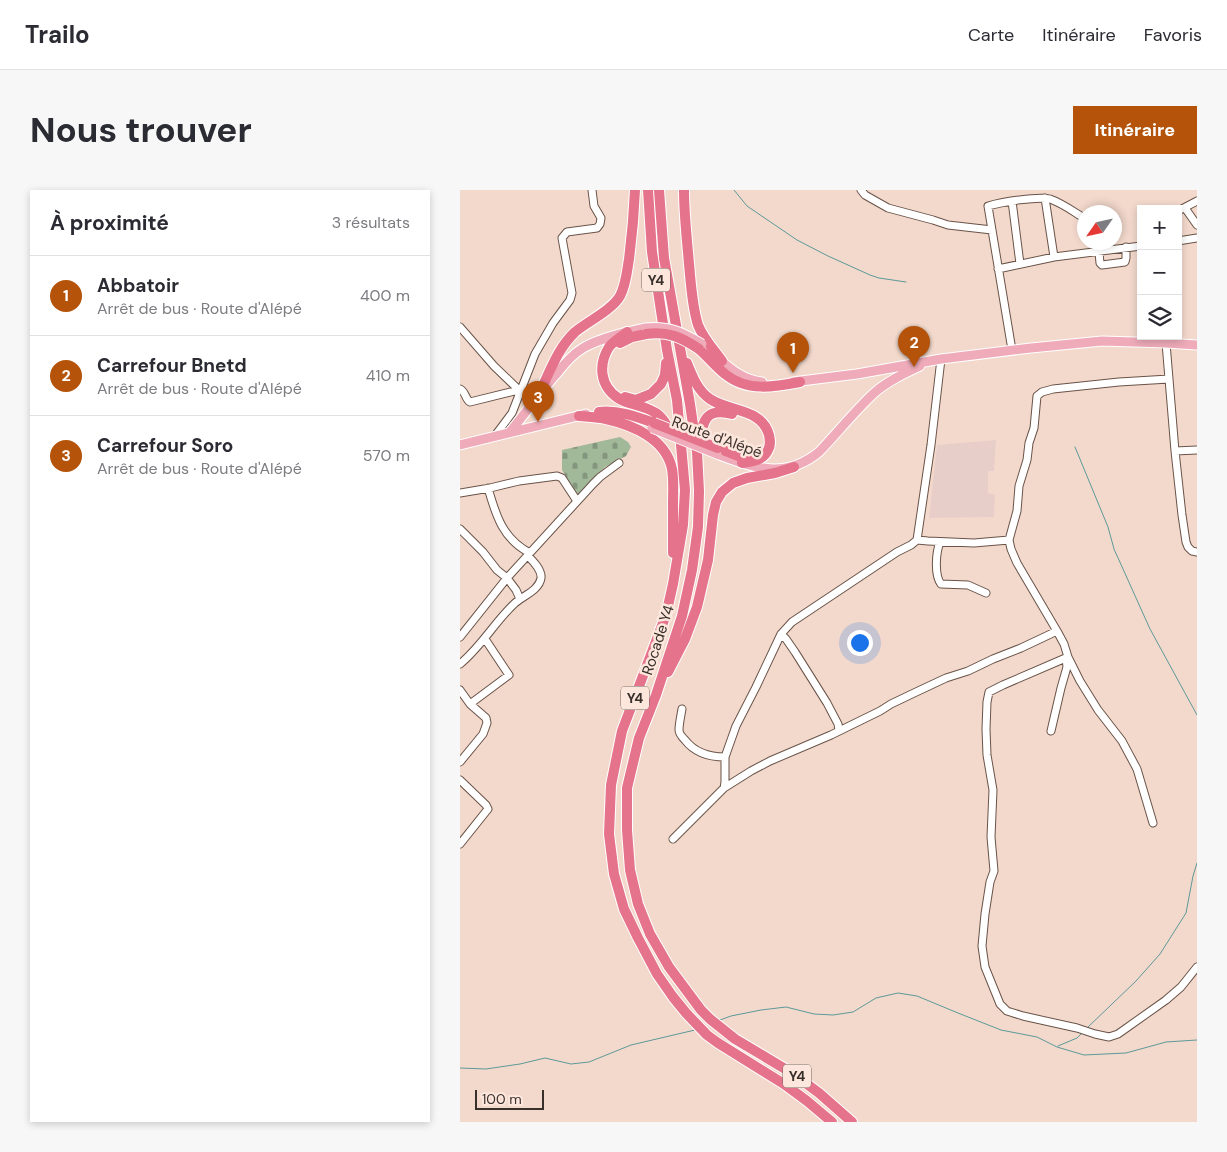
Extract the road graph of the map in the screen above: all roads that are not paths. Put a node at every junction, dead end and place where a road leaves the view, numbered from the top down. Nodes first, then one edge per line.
1 (592, 190) edge
2 (635, 190) edge
3 (648, 190) edge
4 (659, 190) edge
5 (684, 190) edge
6 (861, 190) edge
7 (1045, 198) junction
8 (1012, 201) junction
9 (1197, 201) edge
10 (1182, 209) edge
11 (1182, 211) edge
12 (1077, 213) edge
13 (1197, 225) edge
14 (992, 230) junction
15 (1197, 238) edge
16 (1182, 240) edge
17 (1137, 247) edge
18 (1122, 248) edge
19 (1126, 248) junction
20 (1083, 250) edge
21 (1099, 250) edge
22 (1054, 257) junction
23 (1020, 264) junction
24 (998, 269) junction
25 (460, 327) edge
26 (646, 331) junction
27 (627, 332) junction
28 (679, 343) junction
29 (1166, 343) junction
30 (701, 346) junction
31 (1197, 346) edge
32 (667, 350) junction
33 (1012, 350) junction
34 (941, 359) junction
35 (722, 361) junction
36 (1169, 379) junction
37 (800, 382) junction
38 (460, 389) edge
39 (520, 390) junction
40 (540, 392) junction
41 (599, 412) joint
42 (579, 416) junction
43 (509, 434) junction
44 (494, 437) junction
45 (460, 445) edge
46 (1197, 450) edge
47 (718, 451) junction
48 (1175, 451) junction
49 (697, 452) junction
50 (682, 456) junction
51 (620, 463) dead end
52 (742, 463) junction
53 (794, 466) junction
54 (488, 488) junction
55 (460, 493) edge
56 (578, 501) junction
57 (460, 529) edge
58 (917, 540) junction
59 (1010, 540) junction
60 (940, 542) junction
61 (1197, 552) edge
62 (529, 554) junction
63 (507, 578) junction
64 (673, 584) junction
65 (986, 592) dead end
66 (520, 599) junction
67 (1057, 631) junction
68 (781, 634) junction
69 (460, 637) edge
70 (485, 639) junction
71 (1067, 658) junction
72 (460, 664) edge
73 (460, 690) edge
74 (656, 694) junction
75 (470, 704) junction
76 (682, 709) dead end
77 (1051, 731) dead end
78 (839, 732) junction
79 (725, 757) junction
80 (460, 762) edge
81 (460, 780) edge
82 (724, 788) junction
83 (1153, 823) dead end
84 (673, 839) dead end
85 (460, 844) edge
86 (1197, 967) edge
87 (832, 1122) edge
88 (852, 1122) edge

1 - 39 street
2 - 40 highway
3 - 32 highway, Rocade Y4 / Y4
4 - 28 highway, Rocade Y4 / Y4
5 - 35 highway
6 - 14 street
7 - 8 street
7 - 12 street
7 - 22 street
8 - 14 street
8 - 23 street
9 - 10 street
11 - 13 street
14 - 24 street
15 - 16 street
17 - 19 street
18 - 19 street
19 - 21 street
20 - 22 street
22 - 23 street
23 - 24 street
24 - 33 street
25 - 39 street
26 - 27 main road
26 - 30 highway, bridge
26 - 32 highway
27 - 40 main road
27 - 50 highway
28 - 49 highway, Rocade Y4 / Y4
28 - 52 highway
29 - 31 main road, Route d'Alépé
29 - 33 main road, Route d'Alépé
29 - 36 street
30 - 35 main road, Route d'Alépé
30 - 37 highway
32 - 50 highway, Rocade Y4 / Y4
33 - 34 main road, Route d'Alépé
34 - 37 main road, Route d'Alépé
34 - 53 main road, Route d'Alépé
34 - 58 street
35 - 37 main road, Route d'Alépé
36 - 48 street
36 - 59 street
38 - 39 street
39 - 44 street
40 - 43 main road
41 - 42 main road
41 - 47 highway, bridge
42 - 43 main road
42 - 64 highway
43 - 44 main road
44 - 45 main road
46 - 48 street
47 - 49 highway
47 - 52 main road, Route d'Alépé
48 - 61 street
49 - 74 highway, Rocade Y4 / Y4
50 - 64 highway, Rocade Y4 / Y4
51 - 56 street
52 - 53 main road, Route d'Alépé
53 - 74 highway
54 - 55 street
54 - 56 street
54 - 62 street
56 - 62 street
57 - 63 street
58 - 60 street
58 - 68 street
59 - 60 street
59 - 67 street
60 - 65 street
62 - 63 street
62 - 66 street
63 - 66 street
63 - 69 street
64 - 87 highway, Rocade Y4 / Y4
66 - 70 street
67 - 71 street
67 - 78 street
68 - 78 street
68 - 79 street
70 - 72 street
70 - 75 street
71 - 77 street
71 - 83 street
71 - 86 street
73 - 75 street
74 - 88 highway, Rocade Y4 / Y4
75 - 80 street
76 - 79 street
78 - 82 street
79 - 82 street
81 - 85 street
82 - 84 street

